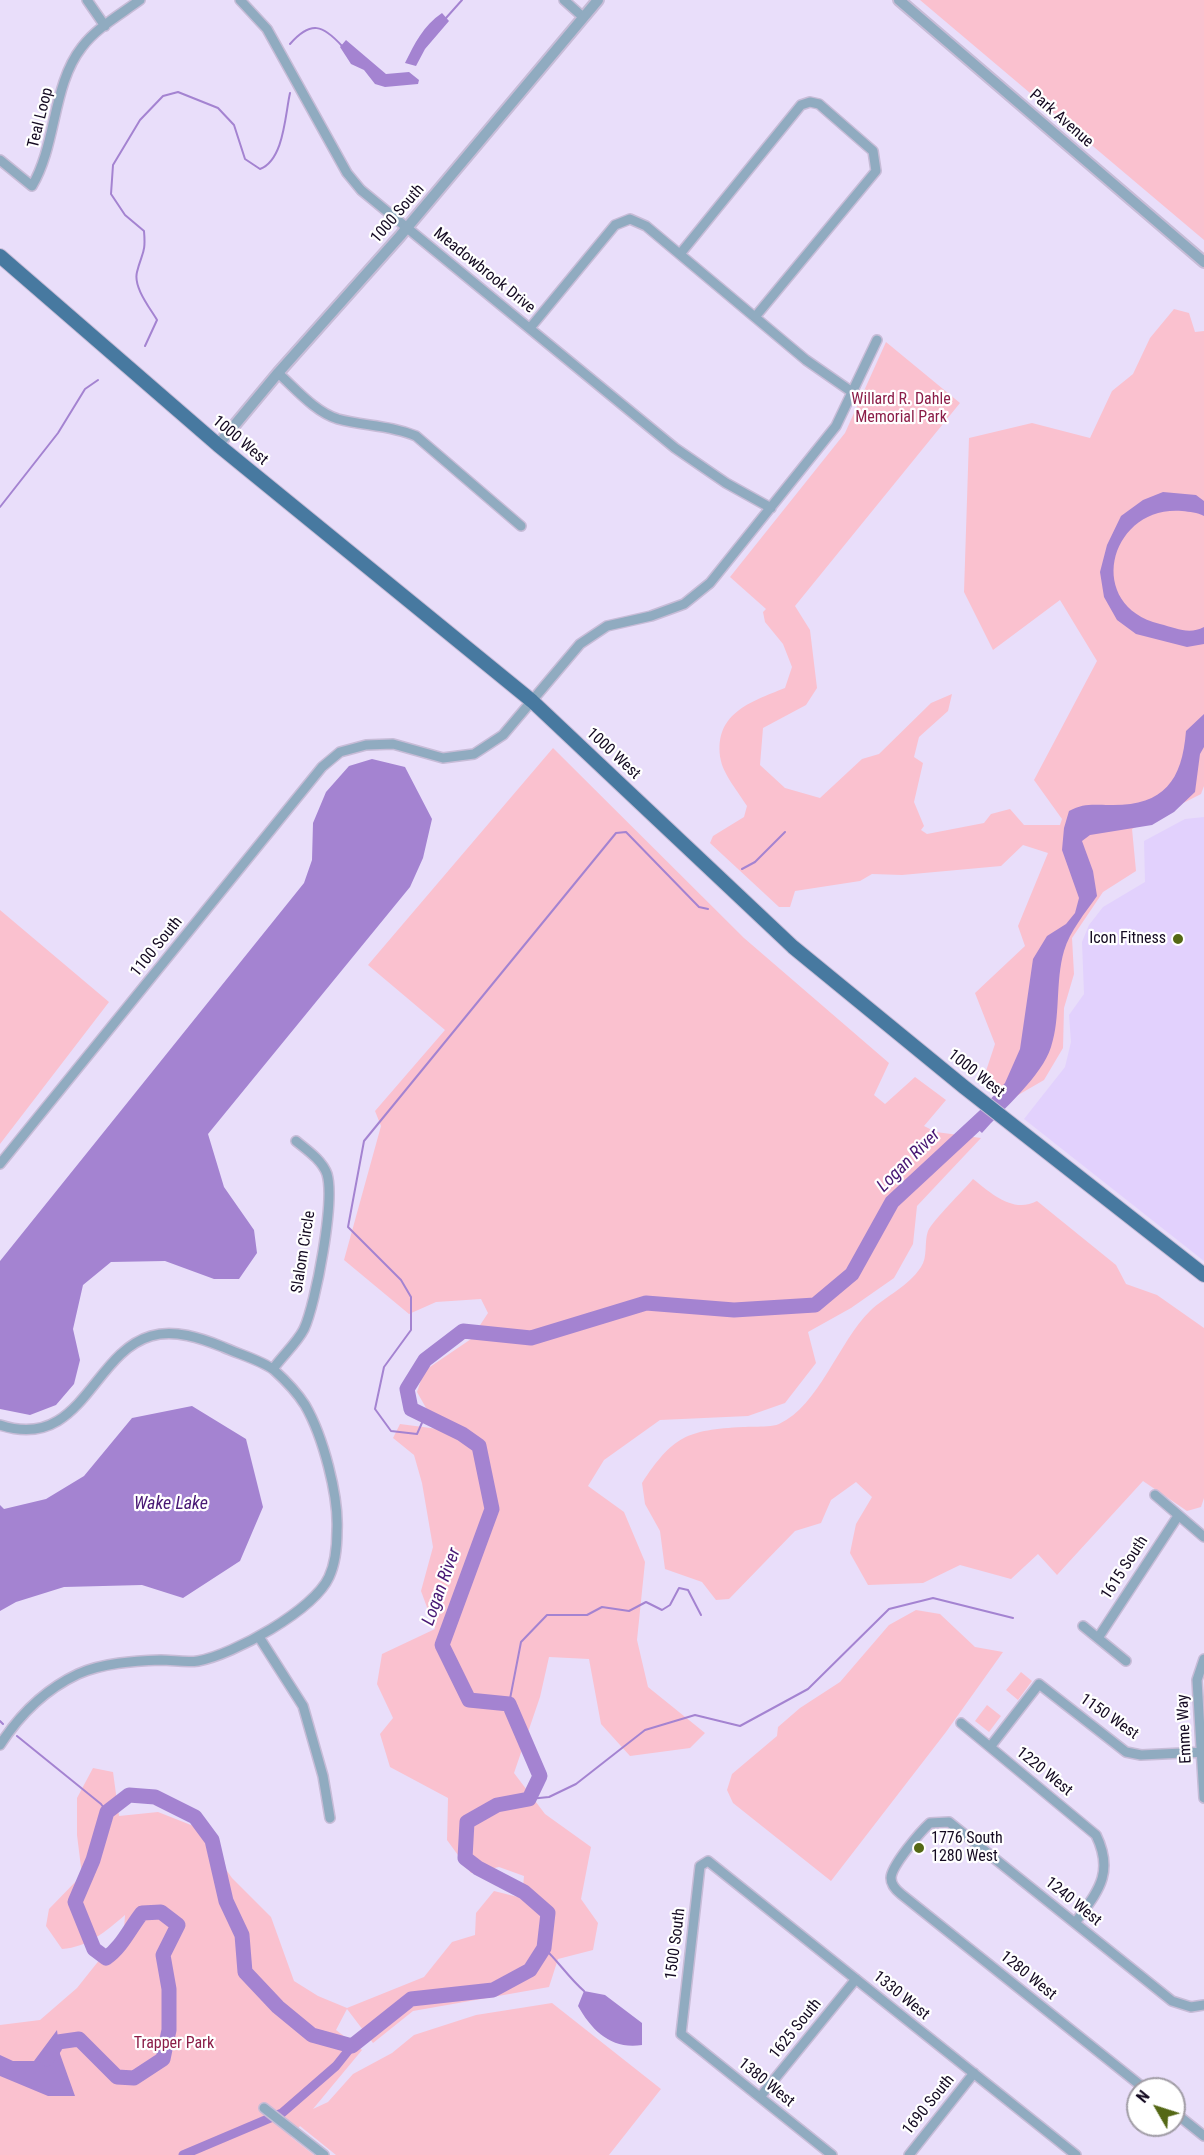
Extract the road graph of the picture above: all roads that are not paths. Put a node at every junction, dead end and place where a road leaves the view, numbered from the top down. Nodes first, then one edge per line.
1 (87, 0) edge
2 (140, 0) edge
3 (240, 0) edge
4 (564, 0) edge
5 (598, 0) edge
6 (899, 0) edge
7 (583, 17) junction
8 (105, 26) junction
9 (0, 160) edge
10 (407, 228) junction
11 (680, 254) junction
12 (0, 256) edge
13 (1204, 262) edge
14 (755, 317) junction
15 (530, 328) junction
16 (877, 340) dead end
17 (278, 373) junction
18 (852, 392) junction
19 (218, 445) junction
20 (771, 508) junction
21 (522, 526) dead end
22 (532, 701) junction
23 (296, 1141) dead end
24 (0, 1164) edge
25 (1204, 1275) edge
26 (273, 1369) junction
27 (0, 1425) edge
28 (1155, 1496) dead end
29 (1178, 1516) junction
30 (1204, 1537) edge
31 (1083, 1626) dead end
32 (259, 1637) junction
33 (1098, 1638) junction
34 (1204, 1659) edge
35 (1126, 1661) dead end
36 (961, 1723) dead end
37 (0, 1745) edge
38 (990, 1747) junction
39 (1203, 1752) edge
40 (1204, 1798) edge
41 (330, 1818) dead end
42 (937, 1821) joint
43 (708, 1861) joint
44 (1075, 1923) junction
45 (856, 1979) junction
46 (1204, 2005) edge
47 (681, 2034) joint
48 (974, 2073) junction
49 (1130, 2077) edge
50 (760, 2097) junction
51 (264, 2108) dead end
52 (1186, 2122) edge
53 (1204, 2136) edge
54 (324, 2155) edge
55 (832, 2155) edge
56 (909, 2155) edge
57 (1076, 2155) edge

1 - 8 street
2 - 8 street
3 - 10 street, Meadowbrook Drive
4 - 7 street
5 - 7 street, 1000 South
6 - 13 street, Park Avenue
7 - 10 street, 1000 South
8 - 9 street, Teal Loop
10 - 15 street, Meadowbrook Drive
10 - 17 street, 1000 South
11 - 14 street
11 - 14 street
11 - 15 street
12 - 19 main road, 1000 West
14 - 18 street
15 - 20 street, Meadowbrook Drive
16 - 18 street
17 - 19 street, 1000 South
17 - 21 street
18 - 20 street
19 - 22 main road, 1000 West
20 - 22 street
22 - 24 street, 1100 South
22 - 25 main road, 1000 West
23 - 26 street, Slalom Circle
26 - 27 street
26 - 32 street
28 - 29 street
29 - 30 street
29 - 33 street, 1615 South
31 - 33 street
32 - 37 street
32 - 41 street
33 - 35 street
34 - 39 street, Emme Way
36 - 38 street, 1220 West
38 - 39 street, 1150 West
38 - 44 street, 1220 West
39 - 40 street, Emme Way
42 - 44 street, 1240 West
42 - 49 street, 1280 West
43 - 45 street, 1330 West
43 - 47 street, 1500 South
44 - 46 street, 1240 West
45 - 48 street, 1330 West
45 - 50 street, 1625 South
47 - 50 street, 1380 West
48 - 56 street, 1690 South
48 - 57 street, 1330 West
50 - 55 street, 1380 West
51 - 54 street
52 - 53 street

